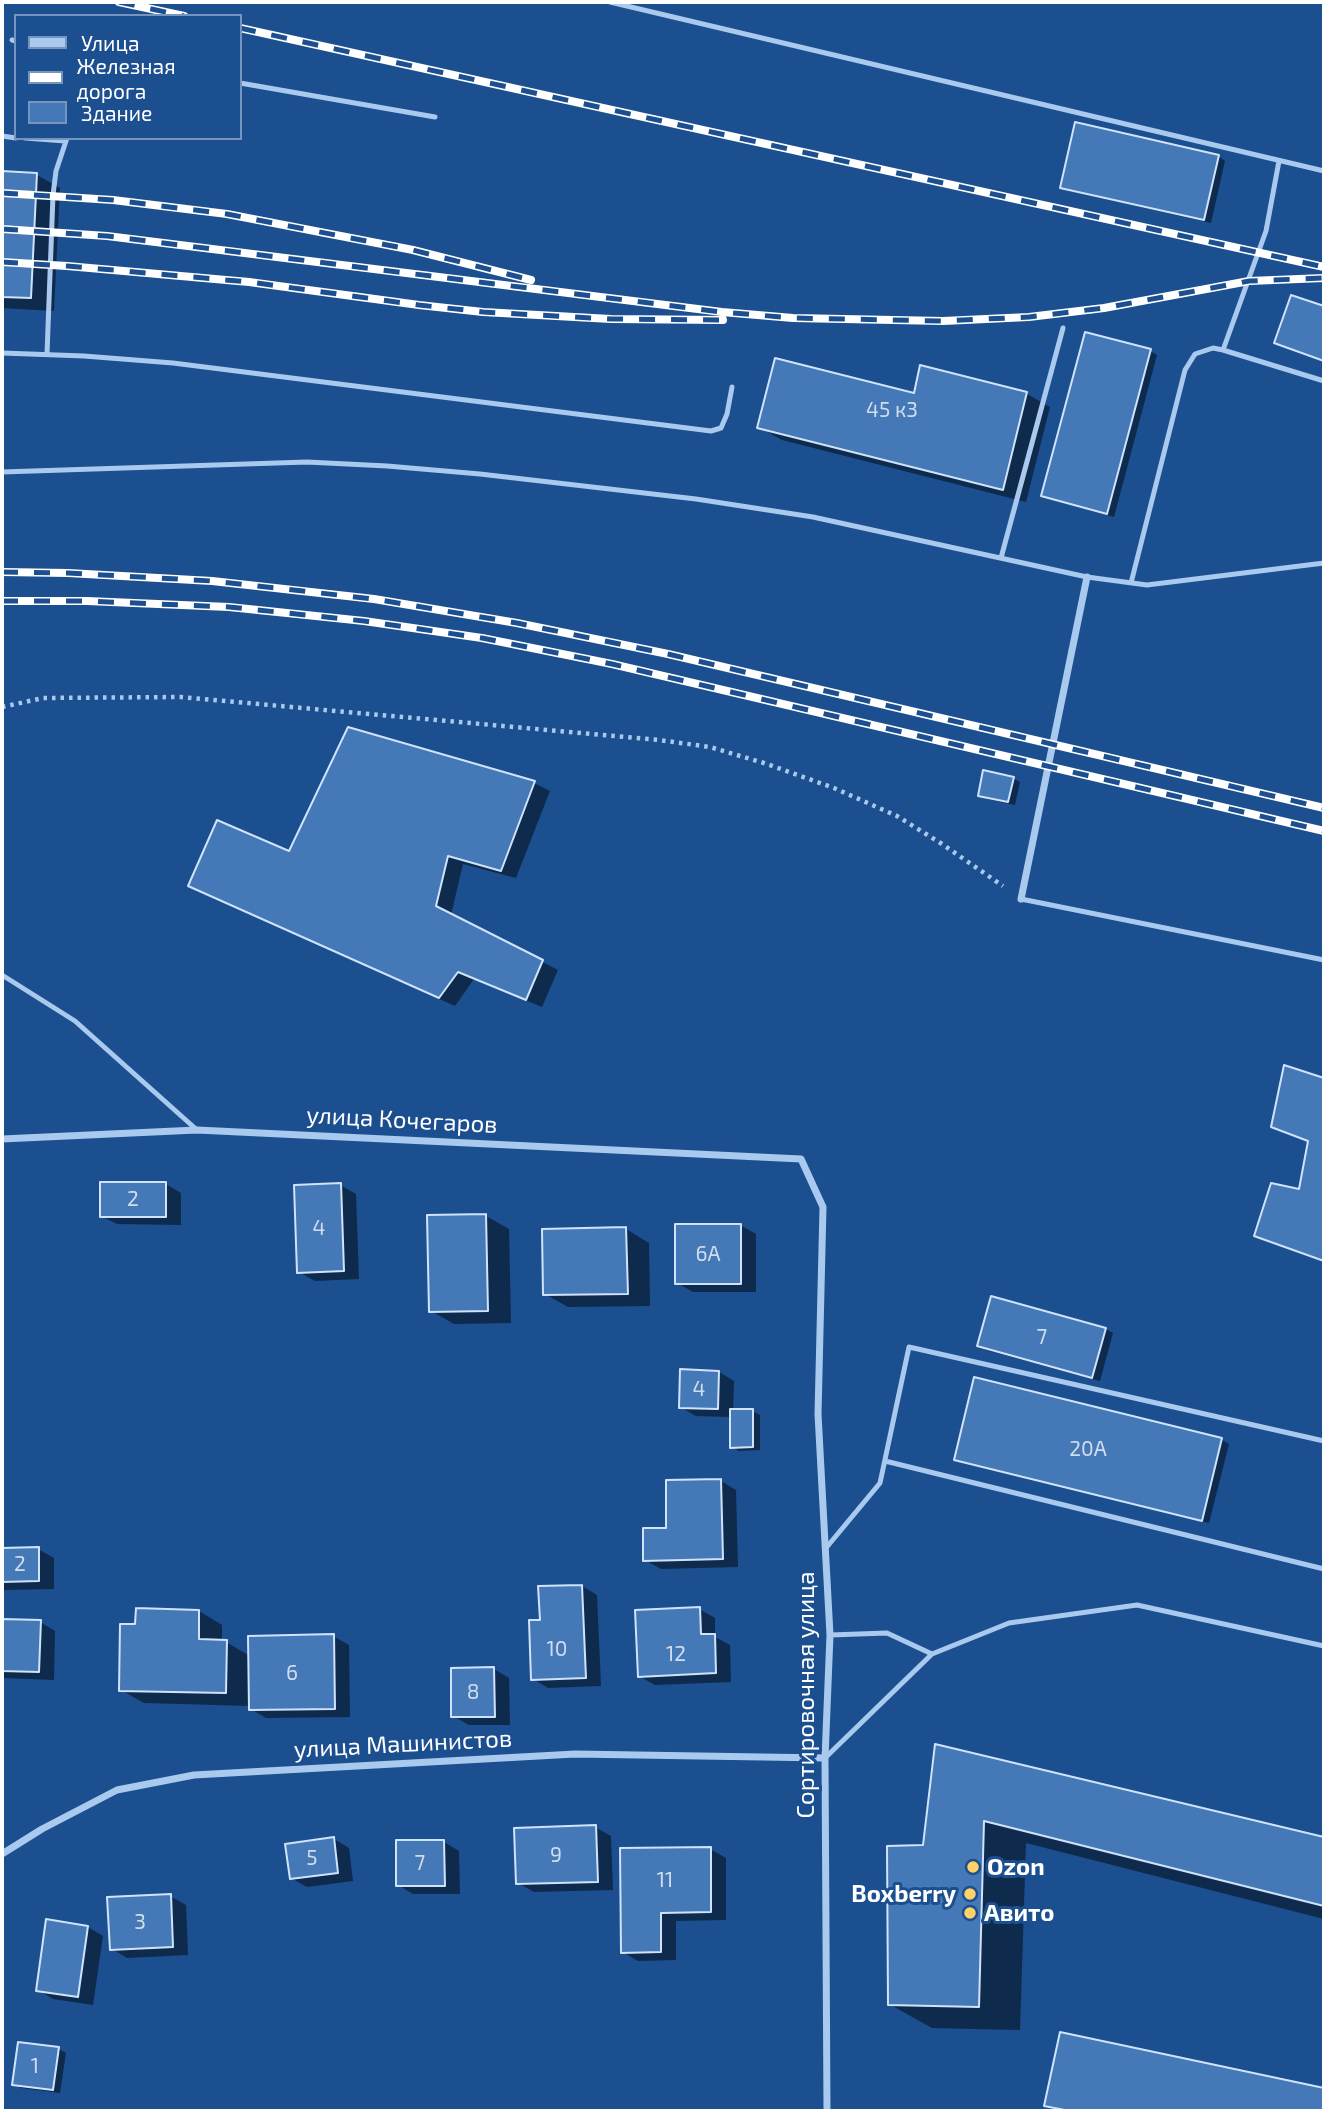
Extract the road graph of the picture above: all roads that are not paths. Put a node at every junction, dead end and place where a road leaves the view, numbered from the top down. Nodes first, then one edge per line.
1 (610, 2) edge
2 (242, 83) edge
3 (435, 117) dead end
4 (66, 140) edge
5 (1279, 161) junction
6 (1324, 171) edge
7 (1063, 328) dead end
8 (1223, 350) junction
9 (2, 353) edge
10 (47, 354) junction
11 (1324, 381) edge
12 (732, 387) dead end
13 (2, 472) edge
14 (1001, 558) junction
15 (1324, 563) edge
16 (1087, 577) junction
17 (1131, 583) junction
18 (1021, 898) joint
19 (1324, 960) edge
20 (2, 975) edge
21 (197, 1130) junction
22 (2, 1139) edge
23 (801, 1159) joint
24 (1324, 1441) edge
25 (885, 1461) junction
26 (826, 1548) junction
27 (1324, 1569) edge
28 (830, 1635) junction
29 (1324, 1646) edge
30 (932, 1654) junction
31 (824, 1758) junction
32 (2, 1854) edge
33 (827, 2111) edge

1 - 5 lane
2 - 3 lane
4 - 10 lane
5 - 6 lane
5 - 8 lane
7 - 14 lane
8 - 11 lane
8 - 17 lane
9 - 10 lane
10 - 12 lane
13 - 14 lane
14 - 16 lane
15 - 17 lane
16 - 17 lane
16 - 18 street
18 - 19 lane
20 - 21 lane
21 - 22 street, улица Кочегаров
21 - 23 street, улица Кочегаров
23 - 26 street, Сортировочная улица
24 - 25 lane
25 - 26 lane
25 - 27 lane
26 - 28 street, Сортировочная улица
28 - 30 lane
28 - 31 street, Сортировочная улица
29 - 30 lane
30 - 31 lane
31 - 32 street, улица Машинистов
31 - 33 street, Сортировочная улица

